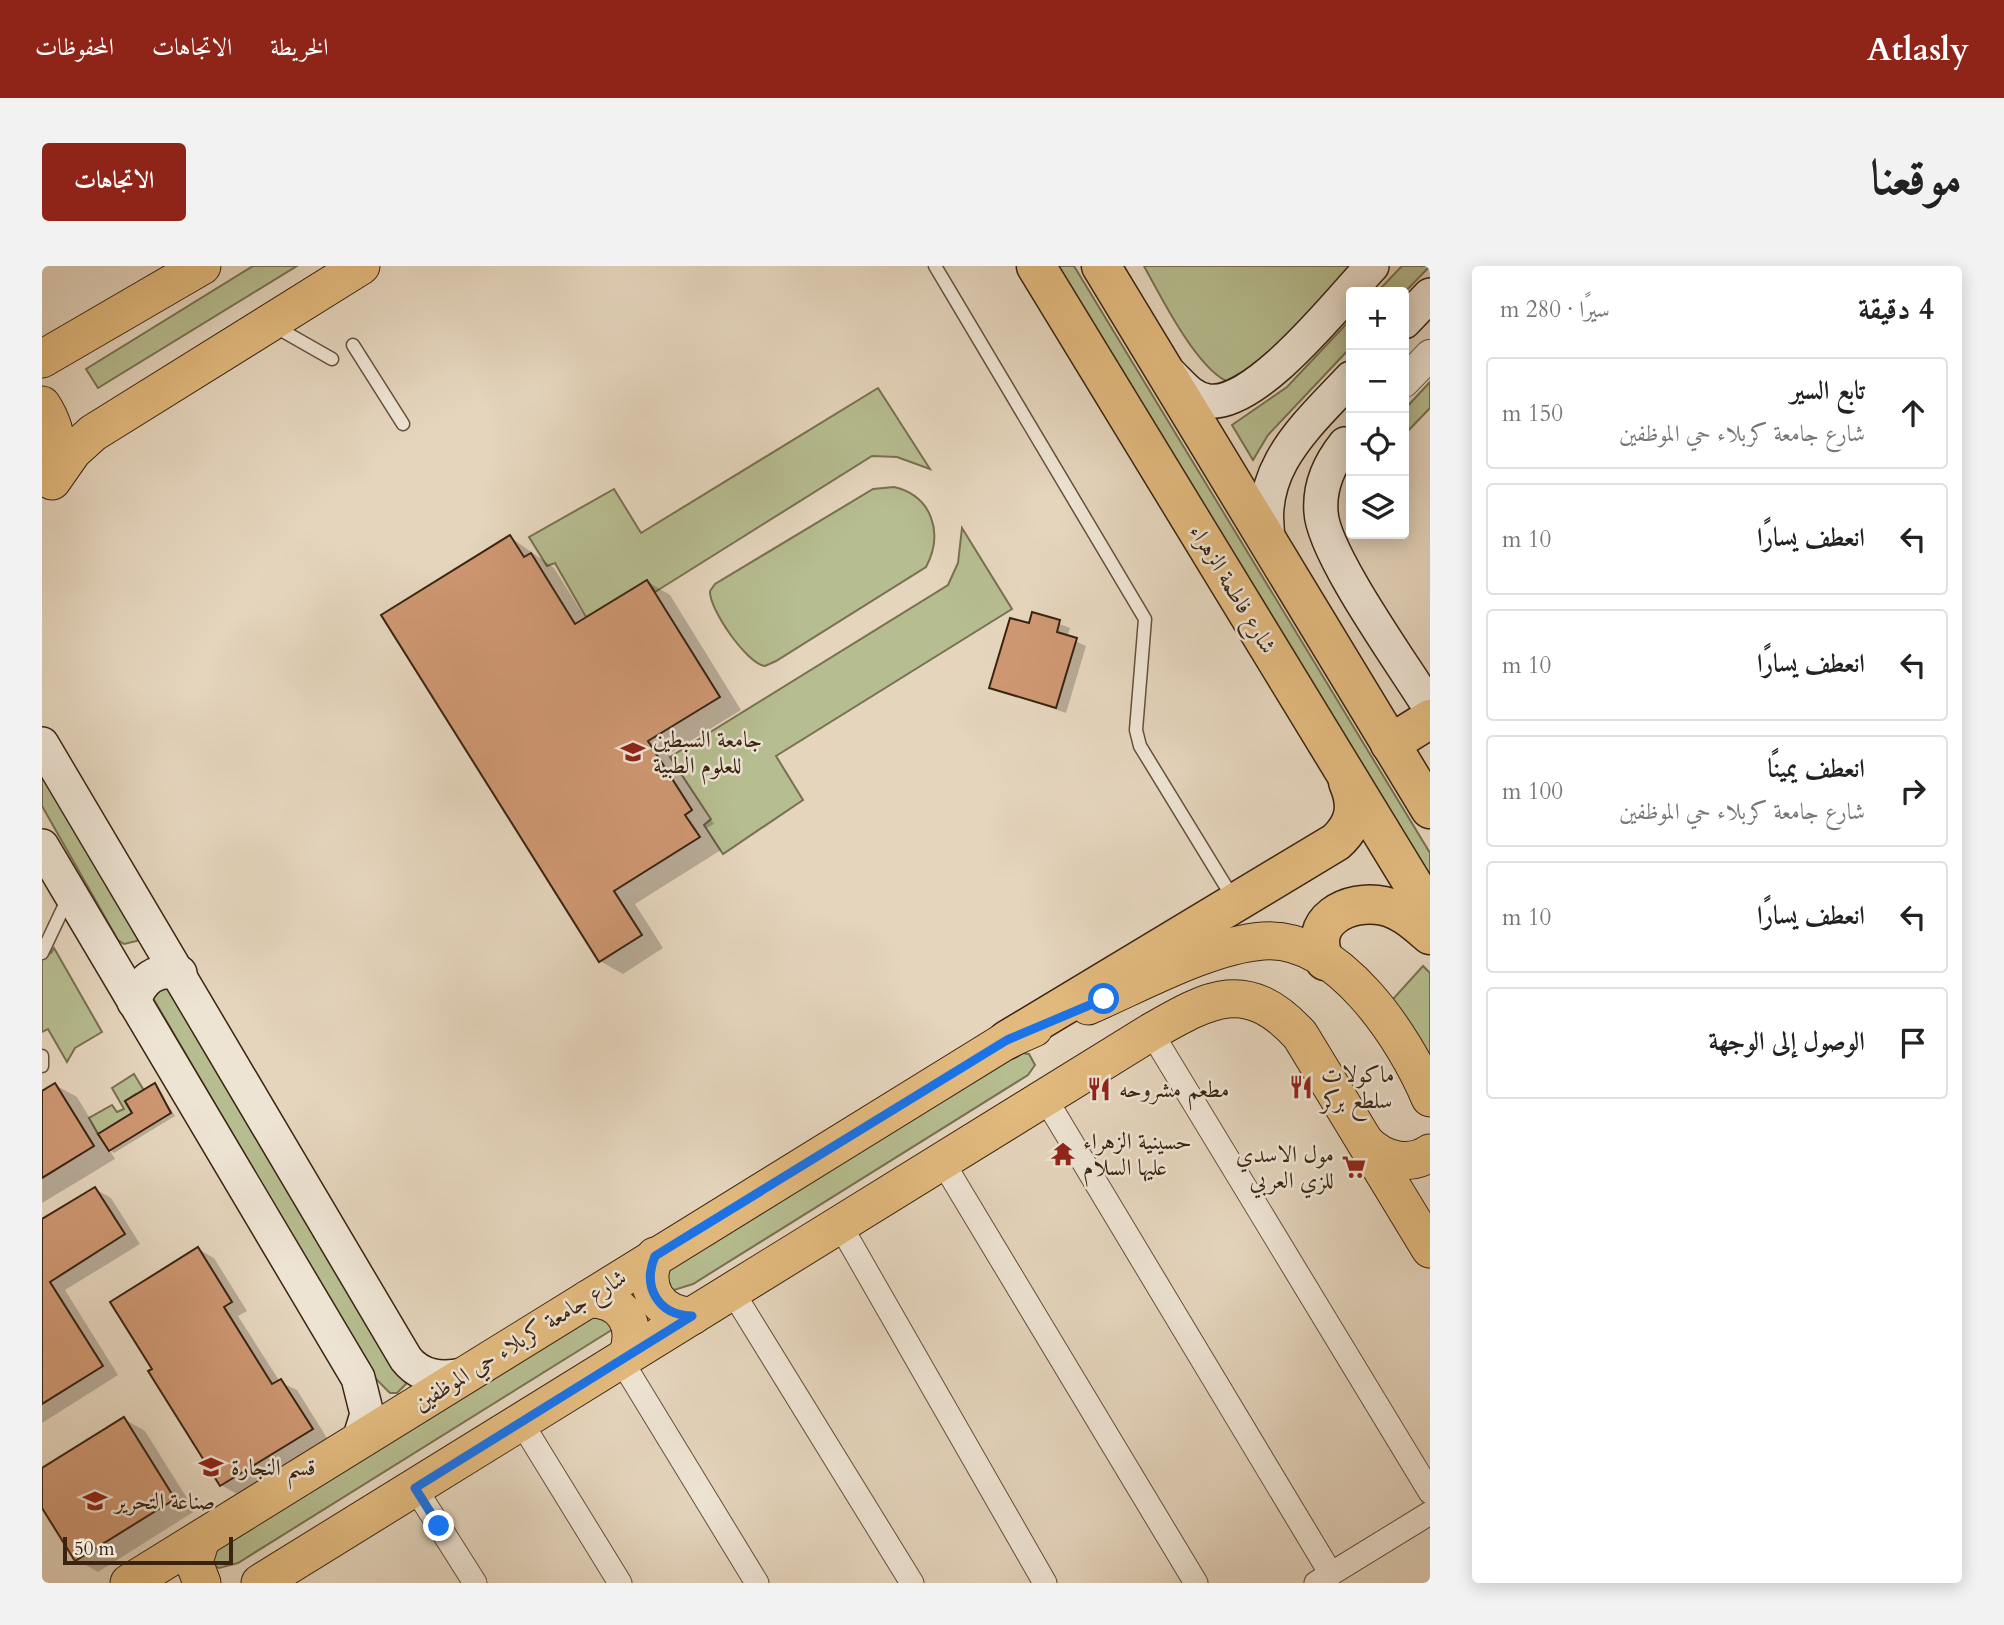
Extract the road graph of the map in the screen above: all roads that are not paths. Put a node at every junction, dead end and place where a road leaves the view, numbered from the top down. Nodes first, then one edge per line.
1 (202, 266) edge
2 (361, 266) edge
3 (935, 266) edge
4 (1036, 266) edge
5 (1101, 266) edge
6 (1372, 266) edge
7 (1430, 295) edge
8 (1409, 317) edge
9 (267, 323) junction
10 (353, 345) dead end
11 (1430, 355) edge
12 (1153, 356) junction
13 (42, 359) edge
14 (332, 359) dead end
15 (1409, 377) edge
16 (1346, 383) edge
17 (42, 405) edge
18 (403, 424) dead end
19 (1346, 443) edge
20 (47, 490) edge
21 (1271, 548) junction
22 (1430, 708) edge
23 (1430, 719) edge
24 (42, 744) edge
25 (1390, 744) junction
26 (1343, 770) junction
27 (1430, 809) edge
28 (42, 846) edge
29 (69, 895) junction
30 (1236, 903) junction
31 (1430, 912) edge
32 (152, 927) junction
33 (1430, 935) edge
34 (102, 949) junction
35 (42, 953) edge
36 (1325, 961) junction
37 (180, 973) junction
38 (134, 1002) junction
39 (1151, 1032) junction
40 (1007, 1040) junction
41 (42, 1056) edge
42 (42, 1066) edge
43 (1045, 1098) junction
44 (1430, 1098) edge
45 (1366, 1143) junction
46 (1430, 1153) edge
47 (943, 1161) junction
48 (840, 1225) junction
49 (1430, 1249) edge
50 (655, 1256) junction
51 (732, 1291) junction
52 (588, 1299) junction
53 (692, 1316) junction
54 (624, 1358) junction
55 (463, 1375) junction
56 (521, 1422) junction
57 (359, 1440) junction
58 (415, 1488) junction
59 (1430, 1492) edge
60 (1430, 1513) edge
61 (201, 1538) junction
62 (1324, 1578) edge
63 (137, 1582) edge
64 (202, 1583) edge
65 (260, 1583) edge
66 (475, 1583) edge
67 (620, 1583) edge
68 (757, 1583) edge
69 (912, 1583) edge
70 (1045, 1583) edge
71 (1196, 1583) edge

1 - 13 main road
2 - 9 main road
3 - 30 lane
4 - 26 highway, شارع فاطمة الزهراء
5 - 12 highway
6 - 12 main road
7 - 8 main road
9 - 14 lane
9 - 20 main road
10 - 18 lane
11 - 15 street
12 - 21 highway
16 - 21 main road
17 - 20 main road
19 - 22 main road
21 - 25 highway
23 - 25 highway
24 - 32 main road
25 - 27 highway
26 - 30 highway
26 - 31 highway, شارع فاطمة الزهراء
28 - 29 main road
29 - 34 main road
29 - 35 lane
30 - 40 highway
32 - 34 main road
32 - 37 main road
33 - 36 highway
34 - 38 main road
36 - 40 main road, شارع جامعة كربلاء حي الموظفين
36 - 44 main road, شارع جامعة كربلاء حي الموظفين
37 - 38 main road
37 - 55 main road
38 - 57 main road
39 - 43 main road
39 - 45 main road
39 - 59 street
40 - 50 main road, شارع جامعة كربلاء حي الموظفين
41 - 42 lane
43 - 47 main road
43 - 62 street
45 - 46 main road
45 - 49 main road
47 - 48 main road
47 - 71 street
48 - 51 main road
48 - 70 street
50 - 52 main road, شارع جامعة كربلاء حي الموظفين
50 - 53 main road
51 - 53 main road
51 - 69 street
52 - 54 main road
52 - 55 main road, شارع جامعة كربلاء حي الموظفين
53 - 54 main road
54 - 56 main road
54 - 68 street
55 - 57 main road, شارع جامعة كربلاء حي الموظفين
56 - 58 main road
56 - 67 street
57 - 61 main road, شارع جامعة كربلاء حي الموظفين
58 - 65 main road
58 - 66 street
60 - 62 street
61 - 63 main road, شارع جامعة كربلاء حي الموظفين
61 - 64 main road

